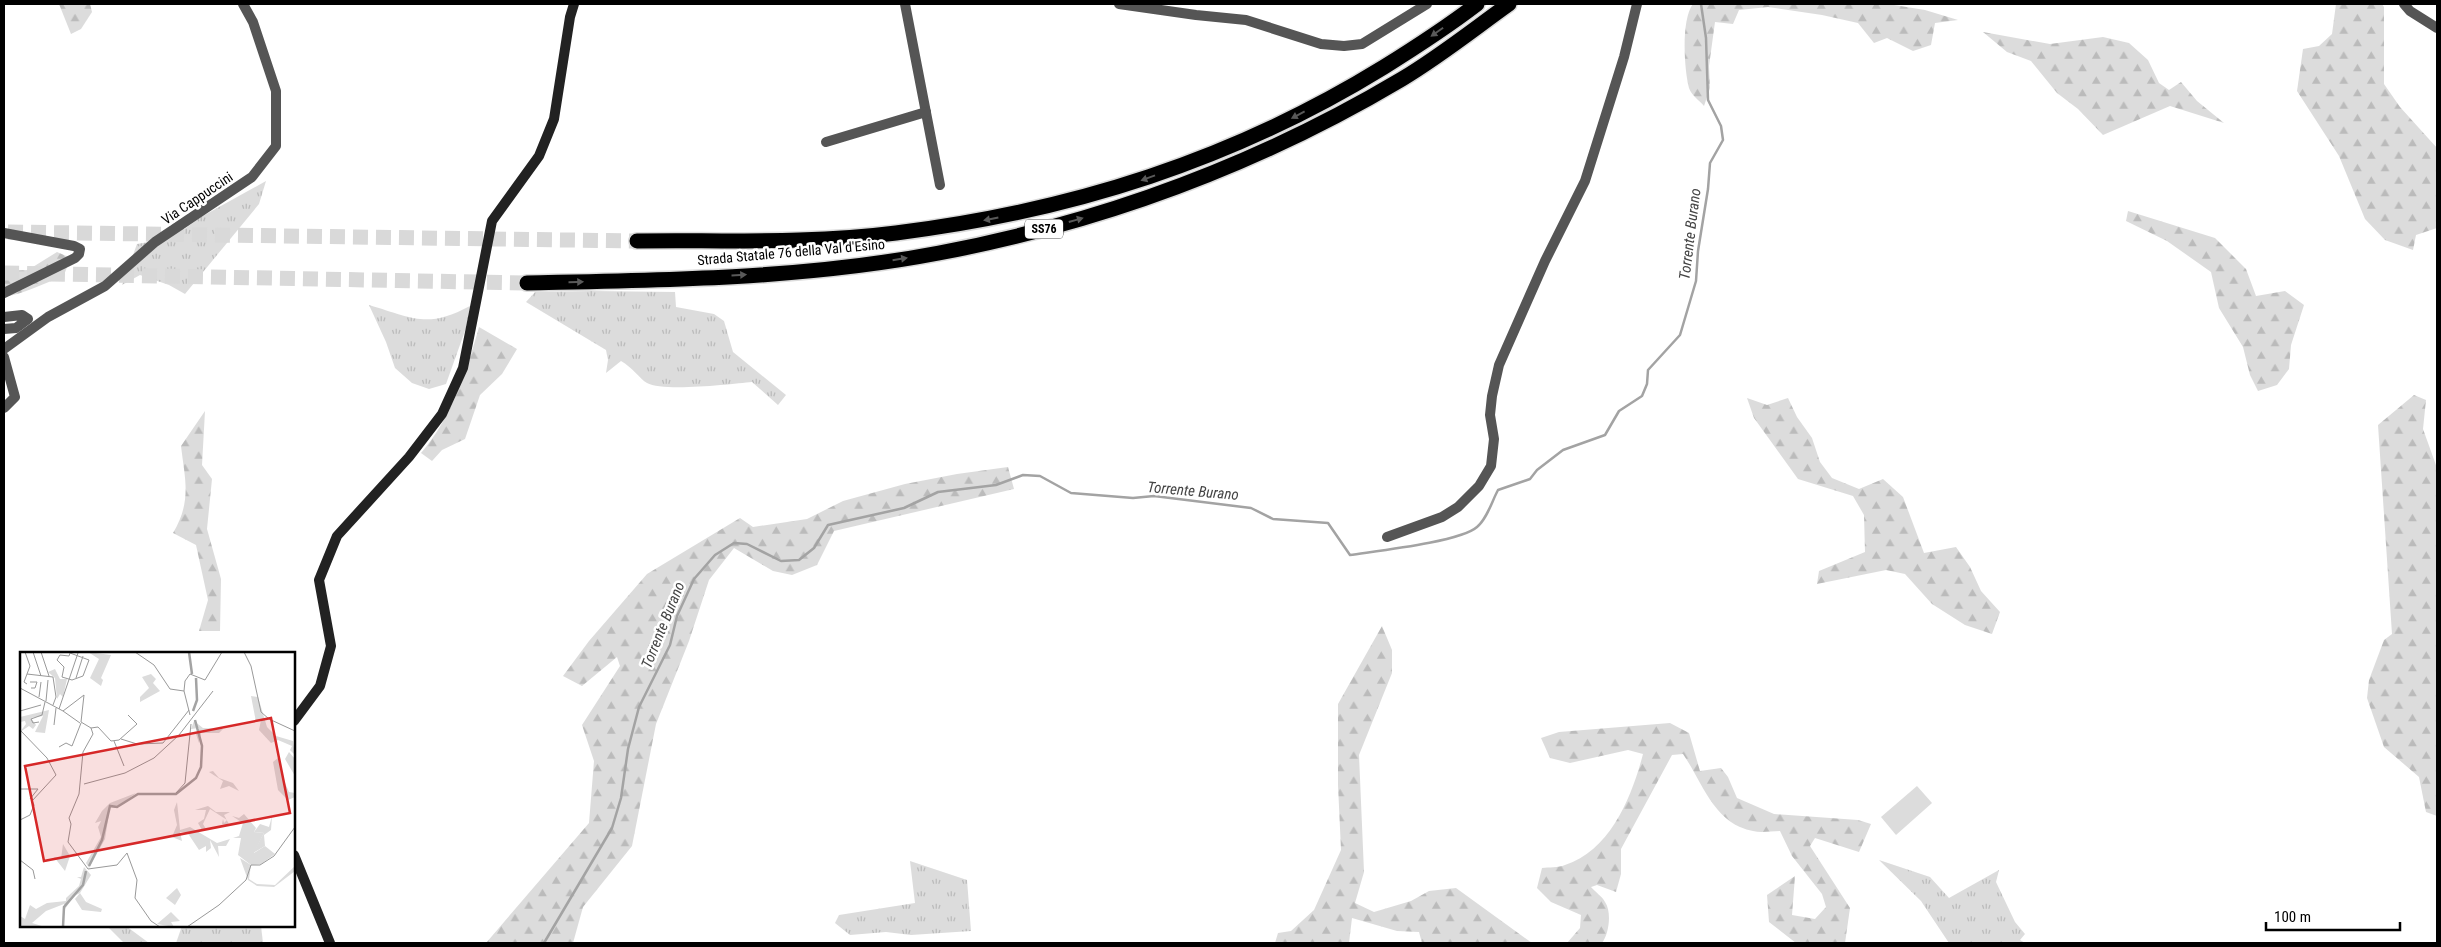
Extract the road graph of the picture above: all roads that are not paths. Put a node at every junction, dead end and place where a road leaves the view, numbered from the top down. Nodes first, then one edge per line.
1 (243, 4) edge
2 (574, 4) edge
3 (905, 4) edge
4 (1118, 4) edge
5 (1427, 4) edge
6 (1477, 4) edge
7 (1509, 4) edge
8 (1637, 4) edge
9 (2404, 4) edge
10 (2437, 28) edge
11 (926, 112) junction
12 (826, 142) dead end
13 (940, 185) dead end
14 (4, 233) edge
15 (637, 241) tunnel mouth
16 (528, 283) tunnel mouth
17 (4, 293) edge
18 (4, 317) edge
19 (4, 328) edge
20 (4, 349) edge
21 (4, 357) edge
22 (4, 408) edge
23 (1387, 537) dead end
24 (295, 720) edge
25 (295, 857) edge
26 (330, 943) edge

1 - 20 street, Via Cappuccini
2 - 24 main road
3 - 11 street
4 - 5 street
6 -> 15 highway, Strada Statale 76 della Val d'Esino / SS76
16 -> 7 highway, Strada Statale 76 della Val d'Esino / SS76
8 - 23 street
9 - 10 street
11 - 12 street
11 - 13 street
14 - 17 street
18 - 19 street
21 - 22 street
25 - 26 main road

